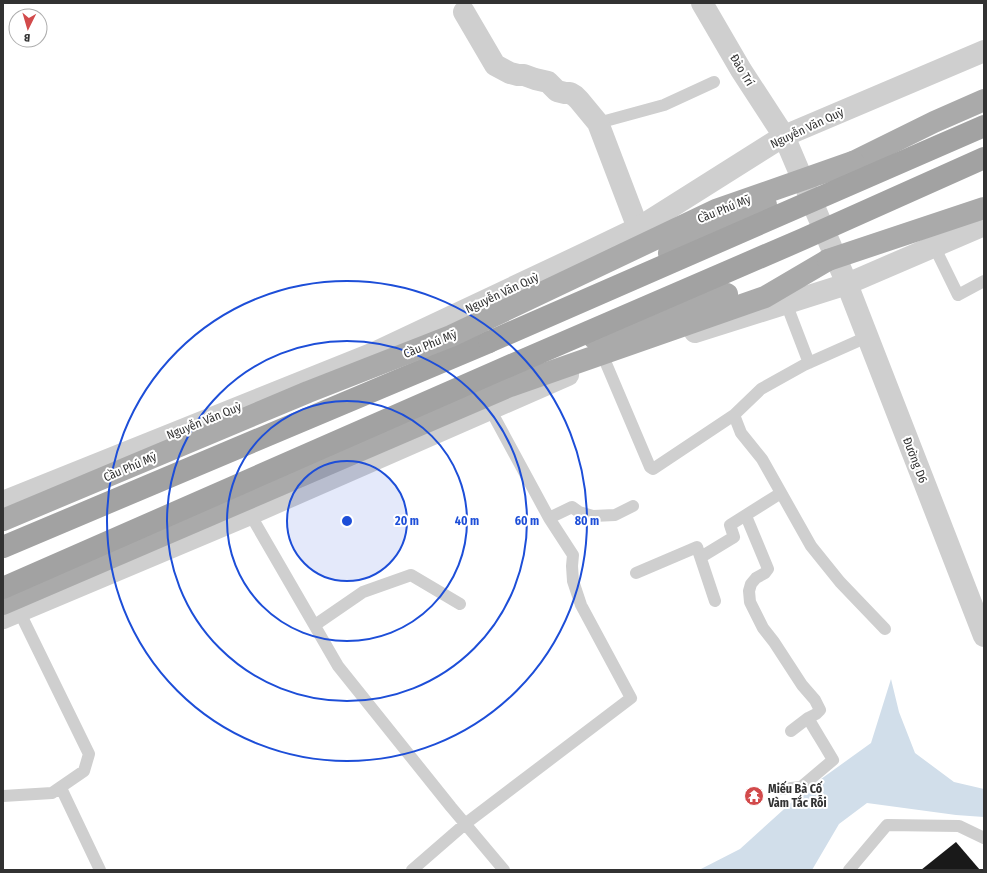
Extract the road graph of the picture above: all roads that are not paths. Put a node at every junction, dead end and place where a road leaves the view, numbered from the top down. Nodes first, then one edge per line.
1 (702, 3) edge
2 (464, 12) dead end
3 (984, 51) edge
4 (714, 82) dead end
5 (984, 100) edge
6 (598, 124) junction
7 (984, 126) edge
8 (784, 136) junction
9 (984, 158) edge
10 (853, 162) junction
11 (984, 212) edge
12 (638, 228) junction
13 (934, 246) junction
14 (828, 260) junction
15 (984, 281) edge
16 (847, 284) junction
17 (786, 303) junction
18 (867, 337) junction
19 (489, 342) junction
20 (605, 361) junction
21 (809, 363) junction
22 (502, 369) junction
23 (490, 409) junction
24 (734, 415) junction
25 (781, 493) junction
26 (3, 502) edge
27 (632, 506) dead end
28 (250, 514) junction
29 (746, 516) junction
30 (549, 518) junction
31 (3, 520) edge
32 (3, 547) edge
33 (701, 557) junction
34 (636, 573) dead end
35 (3, 588) edge
36 (715, 601) dead end
37 (460, 604) dead end
38 (8, 611) edge
39 (315, 625) junction
40 (884, 629) dead end
41 (984, 636) edge
42 (808, 718) junction
43 (791, 731) dead end
44 (61, 788) junction
45 (781, 789) dead end
46 (3, 796) edge
47 (466, 824) junction
48 (984, 838) edge
49 (100, 870) edge
50 (412, 870) edge
51 (504, 870) edge
52 (849, 870) edge

1 - 8 street, Đào Trí
2 - 6 street
3 - 8 street, Nguyễn Văn Quỳ
4 - 6 lane
5 - 10 main road, Cầu Phú Mỹ
6 - 12 street
7 - 19 highway, Cầu Phú Mỹ, bridge
8 - 12 street, Nguyễn Văn Quỳ
8 - 16 street, Đào Trí
9 - 22 highway, bridge
10 - 19 main road, Cầu Phú Mỹ, bridge
10 - 31 main road, Cầu Phú Mỹ, bridge
11 - 13 street
11 - 14 main road, bridge
12 - 26 street, Nguyễn Văn Quỳ
13 - 15 lane
13 - 16 street
14 - 22 main road, bridge
14 - 38 main road
16 - 17 street
16 - 18 street, Đường D6
17 - 20 street
17 - 21 lane
18 - 21 lane
18 - 41 street, Đường D6
19 - 32 highway, Cầu Phú Mỹ
20 - 23 street
20 - 24 lane
21 - 24 lane
22 - 35 highway, bridge
23 - 28 street
23 - 30 lane
24 - 25 lane
25 - 29 lane
25 - 40 lane
27 - 30 lane
28 - 38 street
28 - 39 lane
29 - 33 lane
29 - 42 lane
30 - 47 lane
33 - 34 lane
33 - 36 lane
37 - 39 lane
38 - 44 lane
39 - 47 lane
42 - 43 lane
42 - 45 lane
44 - 46 lane
44 - 49 lane
47 - 50 lane
47 - 51 lane
48 - 52 lane

